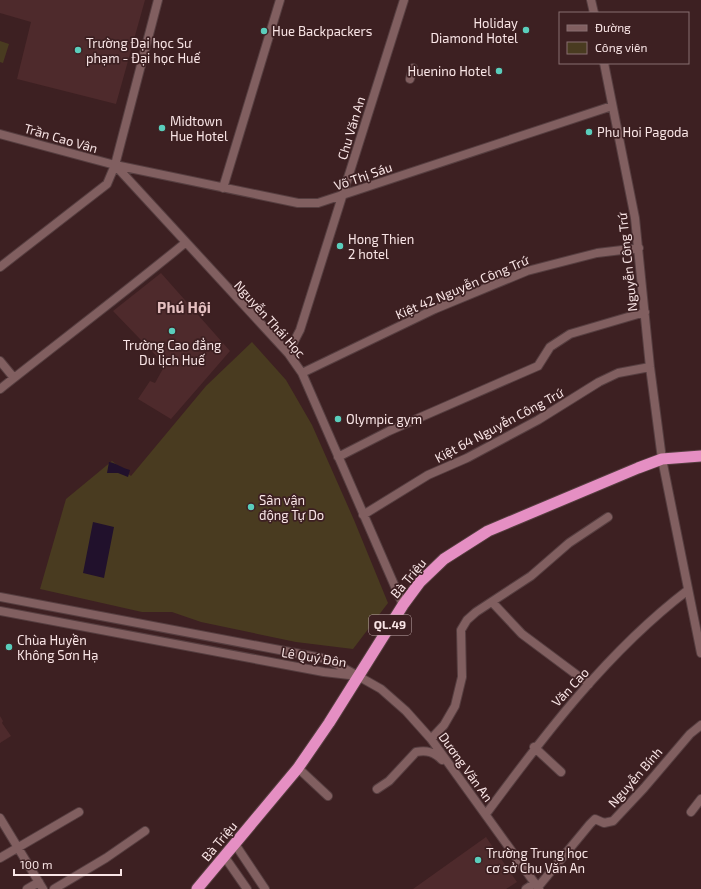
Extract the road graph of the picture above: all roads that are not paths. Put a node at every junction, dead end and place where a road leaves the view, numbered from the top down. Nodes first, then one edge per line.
1 (158, 0) edge
2 (280, 0) edge
3 (404, 0) edge
4 (591, 0) edge
5 (594, 12) edge
6 (604, 64) edge
7 (413, 68) dead end
8 (410, 79) dead end
9 (612, 106) junction
10 (0, 134) edge
11 (114, 165) junction
12 (223, 188) junction
13 (344, 196) junction
14 (185, 244) junction
15 (639, 248) junction
16 (0, 266) edge
17 (645, 312) junction
18 (288, 353) junction
19 (0, 361) edge
20 (650, 367) junction
21 (302, 373) junction
22 (14, 378) junction
23 (0, 389) edge
24 (701, 456) edge
25 (338, 457) junction
26 (662, 459) junction
27 (363, 514) junction
28 (608, 517) dead end
29 (688, 590) junction
30 (0, 597) edge
31 (492, 602) junction
32 (403, 605) junction
33 (0, 612) edge
34 (172, 629) junction
35 (169, 643) junction
36 (701, 653) edge
37 (358, 676) junction
38 (589, 684) junction
39 (701, 725) edge
40 (431, 739) junction
41 (534, 747) junction
42 (298, 768) junction
43 (453, 769) junction
44 (561, 772) dead end
45 (377, 789) dead end
46 (328, 796) dead end
47 (701, 799) edge
48 (79, 812) dead end
49 (691, 812) dead end
50 (486, 814) junction
51 (0, 818) edge
52 (145, 831) dead end
53 (234, 844) junction
54 (18, 847) junction
55 (224, 856) junction
56 (0, 858) edge
57 (41, 885) edge
58 (537, 887) edge
59 (27, 889) edge
60 (54, 889) edge
61 (198, 889) edge
62 (247, 889) edge
63 (265, 889) edge
64 (526, 889) edge

1 - 11 street
2 - 12 street
3 - 13 street, Chu Văn An
4 - 5 street
6 - 9 street, Nguyễn Công Trứ
7 - 8 street
9 - 13 street, Võ Thị Sáu
9 - 15 street, Nguyễn Công Trứ
10 - 11 street, Trần Cao Vân
11 - 12 street, Võ Thị Sáu
11 - 14 street, Nguyễn Thái Học
11 - 16 street
12 - 13 street, Võ Thị Sáu
13 - 18 street, Chu Văn An
14 - 18 street, Nguyễn Thái Học
14 - 22 street
15 - 17 street, Nguyễn Công Trứ
15 - 21 street, Kiệt 42 Nguyễn Công Trứ
17 - 20 street, Nguyễn Công Trứ
17 - 25 street
18 - 21 street, Nguyễn Thái Học
19 - 22 street
20 - 26 street, Nguyễn Công Trứ
20 - 27 street, Kiệt 64 Nguyễn Công Trứ
21 - 25 street, Nguyễn Thái Học
22 - 23 street
24 - 26 highway, QL.49
25 - 27 street, Nguyễn Thái Học
26 - 29 street, Nguyễn Công Trứ
26 - 32 highway, Bà Triệu / QL.49
27 - 32 street, Nguyễn Thái Học
28 - 31 street
29 - 36 street, Nguyễn Công Trứ
29 - 38 street, Văn Cao
30 - 34 street, Lê Quý Đôn
31 - 38 street
31 - 40 street
32 - 37 highway, Bà Triệu / QL.49
33 - 35 street, Lê Quý Đôn
34 - 35 street
34 - 37 street, Lê Quý Đôn
35 - 37 street, Lê Quý Đôn
37 - 40 street, Dương Văn An
37 - 42 highway, Bà Triệu / QL.49
38 - 41 street, Văn Cao
39 - 58 street, Nguyễn Bính
40 - 43 street, Dương Văn An
41 - 44 street
41 - 50 street, Văn Cao
42 - 46 street
42 - 53 highway, Bà Triệu / QL.49
43 - 45 street
43 - 50 street, Dương Văn An
47 - 49 street
48 - 54 street
50 - 58 street, Dương Văn An
51 - 54 street
52 - 60 street
53 - 55 highway, Bà Triệu / QL.49
53 - 63 street
54 - 56 street
54 - 57 street
55 - 61 highway, Bà Triệu / QL.49
55 - 62 street
57 - 59 street
58 - 64 street

